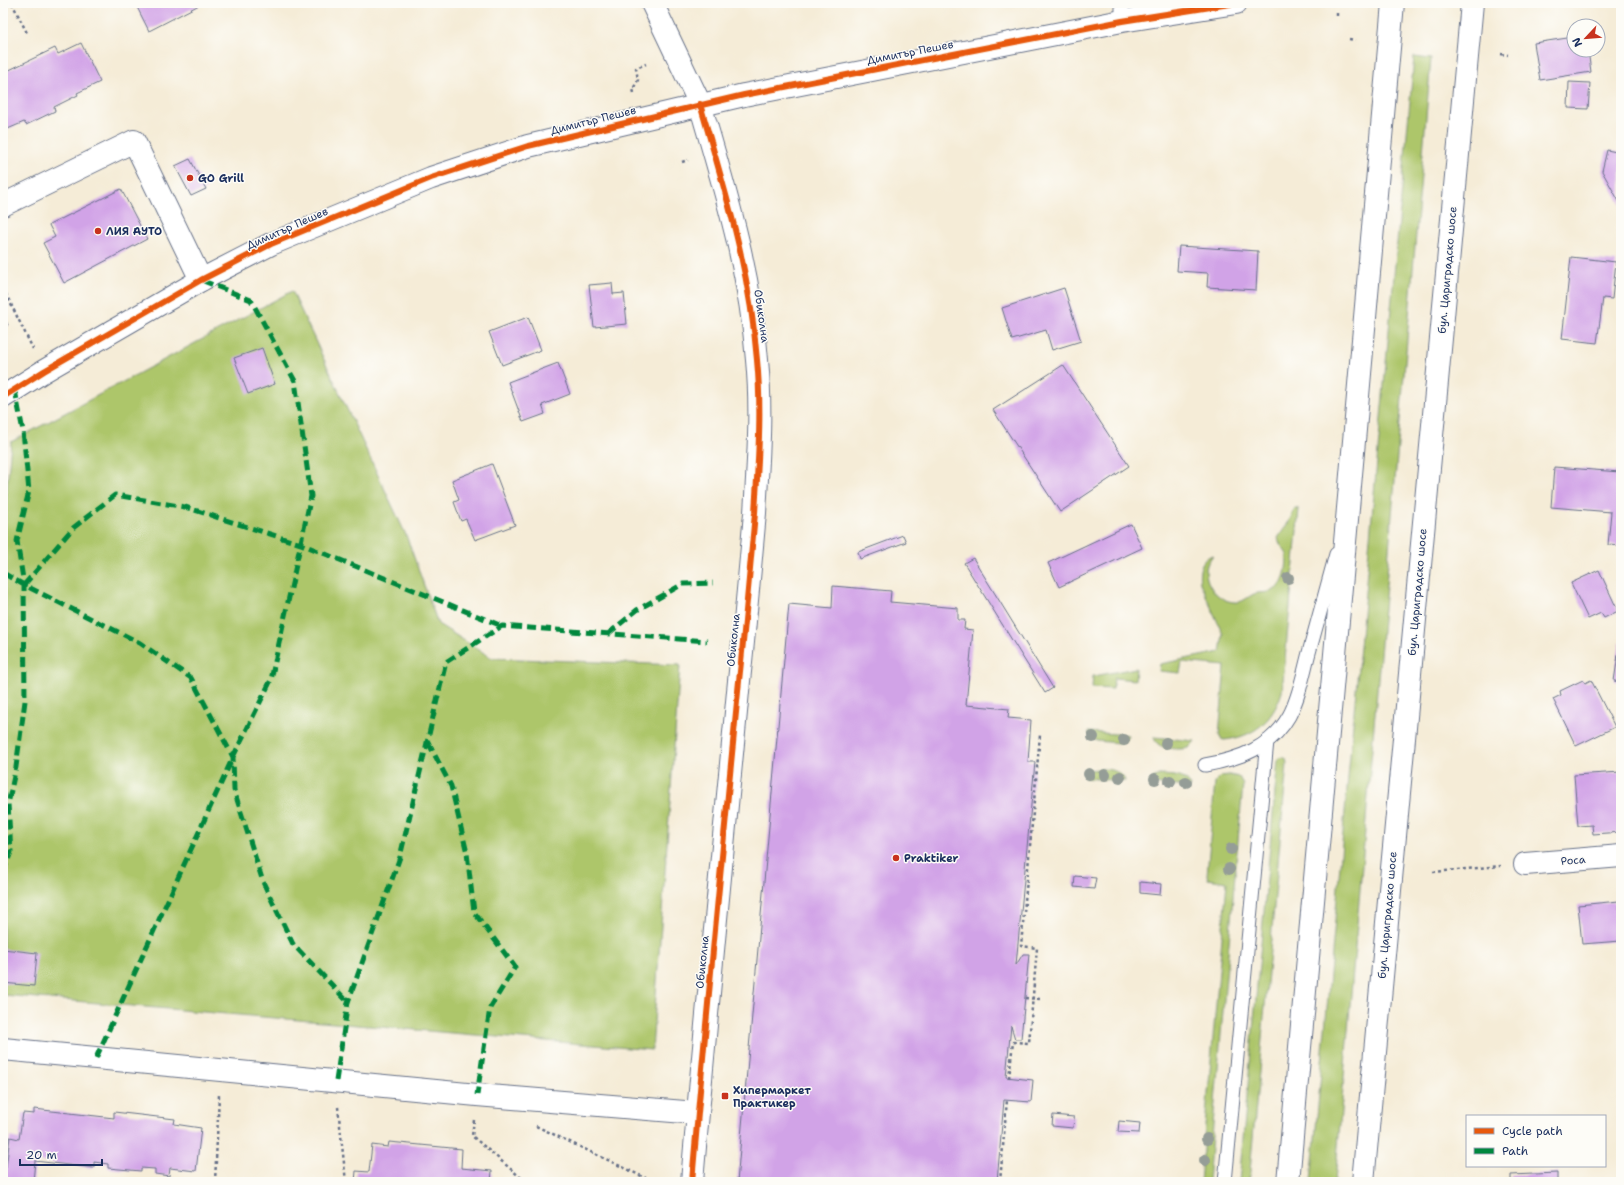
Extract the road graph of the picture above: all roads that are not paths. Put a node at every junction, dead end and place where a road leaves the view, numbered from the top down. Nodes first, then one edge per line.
1 (652, 3) edge
2 (1236, 3) edge
3 (1392, 3) edge
4 (1472, 3) edge
5 (1122, 12) edge
6 (700, 104) junction
7 (3, 205) edge
8 (201, 280) junction
9 (3, 397) edge
10 (1348, 510) junction
11 (1267, 741) junction
12 (1205, 765) dead end
13 (1621, 856) edge
14 (1525, 864) road end
15 (3, 1050) edge
16 (698, 1113) junction
17 (692, 1182) edge
18 (1225, 1182) edge
19 (1288, 1182) edge
20 (1363, 1182) edge

1 - 6 main road, Обиколна
2 - 5 main road, Димитър Пешев
3 - 10 main road
4 - 20 main road, бул. Цариградско шосе
5 - 6 main road, Димитър Пешев
6 - 8 main road, Димитър Пешев
6 - 16 main road, Обиколна
7 - 8 main road
8 - 9 main road, Димитър Пешев
10 - 11 lane
10 - 19 main road
11 - 12 lane
11 - 18 lane
13 - 14 main road, Роса
15 - 16 main road
16 - 17 main road, Обиколна

